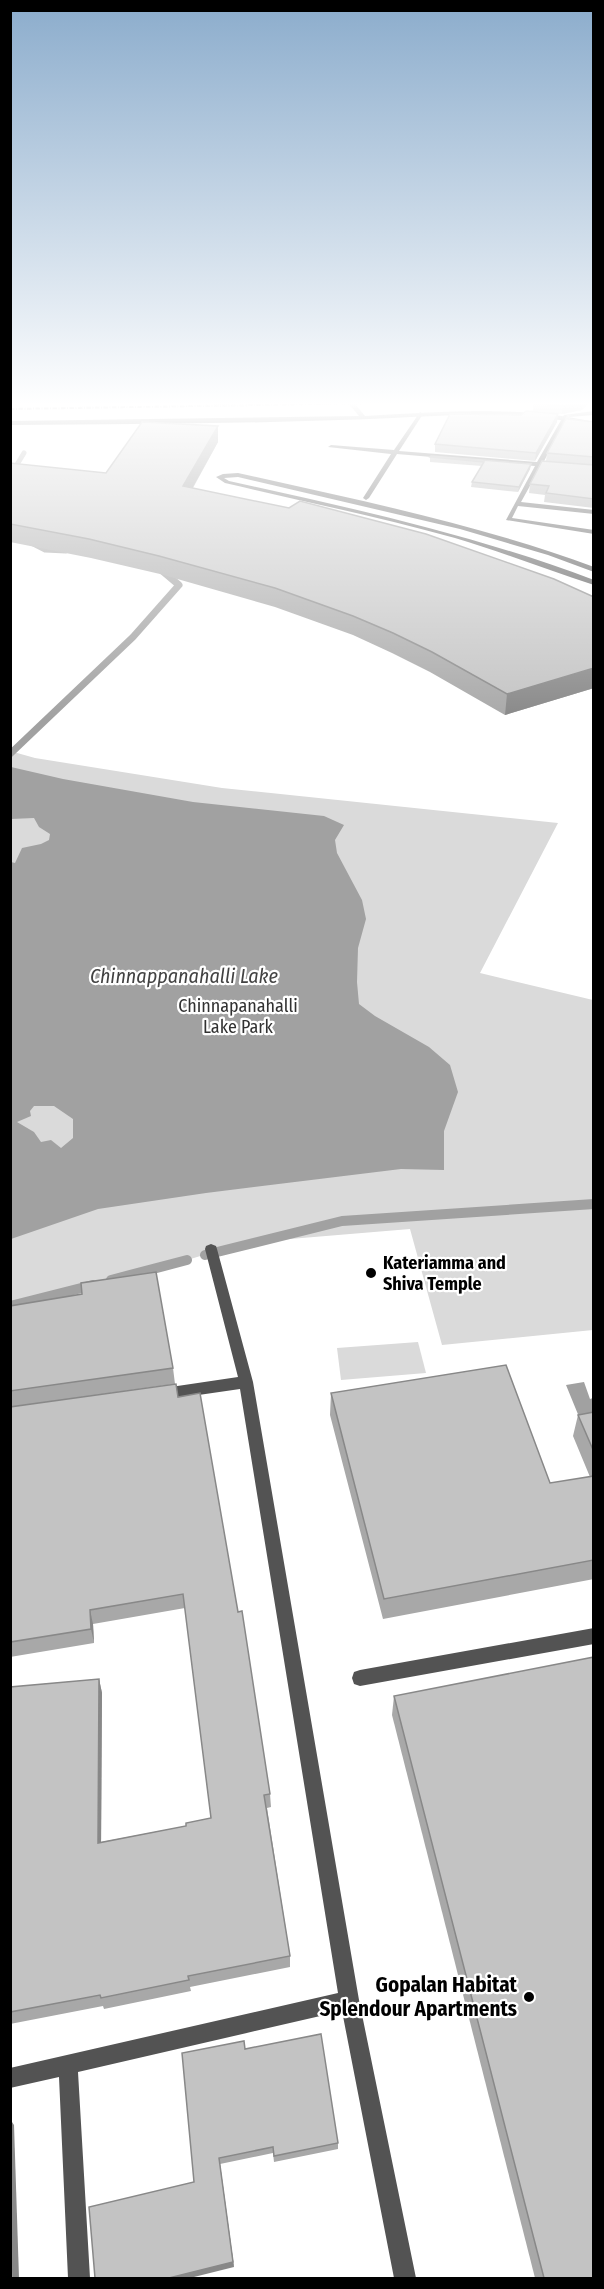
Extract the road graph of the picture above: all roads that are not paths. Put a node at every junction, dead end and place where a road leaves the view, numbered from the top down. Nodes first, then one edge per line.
1 (335, 508) edge
2 (380, 508) edge
3 (515, 508) edge
4 (554, 508) edge
5 (594, 512) edge
6 (594, 532) edge
7 (594, 570) edge
8 (594, 583) edge
9 (211, 1249) dead end
10 (246, 1382) junction
11 (152, 1395) edge
12 (594, 1636) edge
13 (360, 1678) dead end
14 (349, 2000) junction
15 (68, 2065) junction
16 (10, 2078) edge
17 (80, 2278) edge
18 (405, 2278) edge

1 - 8 street
2 - 7 street
3 - 6 street
4 - 5 street
9 - 10 street
10 - 11 street
10 - 14 street
12 - 13 street
14 - 15 street
14 - 18 street
15 - 16 street
15 - 17 street

